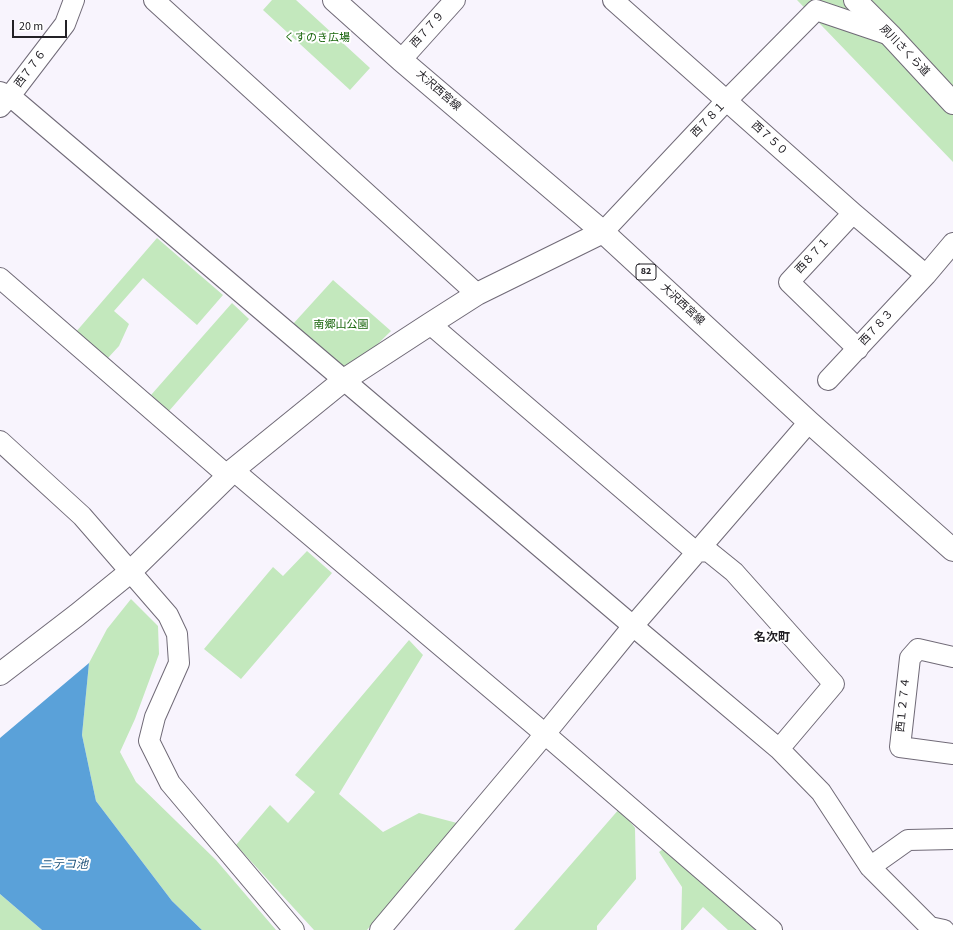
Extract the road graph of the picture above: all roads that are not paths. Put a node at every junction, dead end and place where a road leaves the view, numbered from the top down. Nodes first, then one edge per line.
1 (74, 0) edge
2 (154, 0) edge
3 (334, 0) edge
4 (455, 0) edge
5 (613, 0) edge
6 (855, 0) edge
7 (814, 5) edge
8 (890, 35) junction
9 (401, 60) junction
10 (3, 98) edge
11 (726, 101) junction
12 (953, 103) edge
13 (853, 213) junction
14 (602, 232) junction
15 (953, 243) edge
16 (926, 275) junction
17 (0, 278) edge
18 (477, 294) junction
19 (430, 324) junction
20 (858, 349) junction
21 (344, 380) junction
22 (828, 380) dead end
23 (809, 422) junction
24 (0, 442) edge
25 (230, 473) junction
26 (953, 550) edge
27 (696, 552) junction
28 (130, 572) junction
29 (633, 626) junction
30 (953, 657) edge
31 (0, 674) edge
32 (545, 734) junction
33 (779, 749) junction
34 (953, 754) edge
35 (953, 839) edge
36 (870, 867) junction
37 (294, 930) edge
38 (380, 930) edge
39 (772, 930) edge
40 (944, 930) edge

1 - 10 street, 西７７６
2 - 18 street
3 - 9 street, 大沢西宮線 / 82
4 - 9 street, 西７７９
5 - 11 street, 西７５０
6 - 8 street, 夙川さくら道
7 - 8 street
7 - 11 street, 西７８１
8 - 12 street, 夙川さくら道
9 - 14 street, 大沢西宮線 / 82
10 - 21 street
11 - 13 street, 西７５０
11 - 14 street, 西７８１
13 - 16 street, 西７５０
13 - 20 street, 西８７１
14 - 18 street
14 - 23 street, 大沢西宮線 / 82
15 - 16 street, 西７８３
16 - 20 street, 西７８３
17 - 25 street
18 - 19 street
19 - 21 street
19 - 27 street
20 - 22 street, 西７８３
21 - 25 street
21 - 29 street
23 - 26 street, 大沢西宮線 / 82
23 - 27 street
24 - 28 street
25 - 28 street
25 - 32 street
27 - 29 street
27 - 33 street
28 - 31 street
28 - 37 street
29 - 32 street
29 - 33 street
30 - 34 street, 西１２７４
32 - 38 street
32 - 39 street
33 - 36 street
35 - 36 street
36 - 40 street

